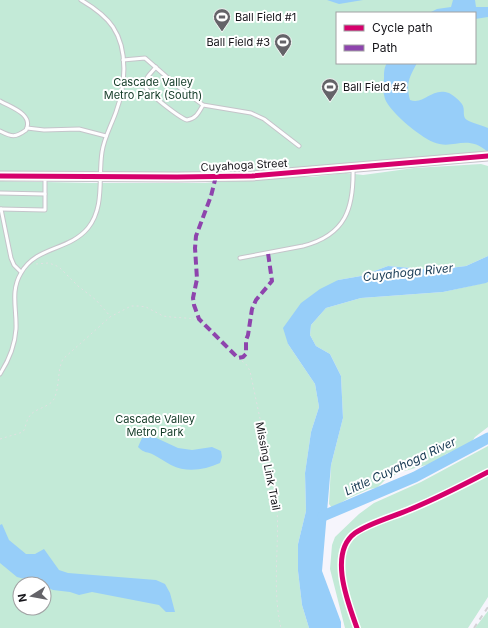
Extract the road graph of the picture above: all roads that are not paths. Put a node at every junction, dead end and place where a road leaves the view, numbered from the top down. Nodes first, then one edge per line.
1 (81, 0) edge
2 (123, 60) junction
3 (156, 67) junction
4 (0, 101) edge
5 (203, 105) junction
6 (28, 128) junction
7 (0, 131) edge
8 (106, 136) junction
9 (299, 146) dead end
10 (485, 156) edge
11 (353, 168) junction
12 (0, 176) edge
13 (45, 176) junction
14 (100, 176) junction
15 (0, 193) edge
16 (45, 194) junction
17 (1, 209) edge
18 (240, 258) dead end
19 (21, 272) junction
20 (0, 374) edge

1 - 2 lane
2 - 3 lane
2 - 8 lane
3 - 5 lane
3 - 5 lane
4 - 6 lane
5 - 9 lane
6 - 7 lane
6 - 8 lane
8 - 14 lane
10 - 11 street, Cuyahoga Street
11 - 14 street, Cuyahoga Street
11 - 18 lane
12 - 13 street, Cuyahoga Street
13 - 14 street, Cuyahoga Street
13 - 16 lane
14 - 19 lane
15 - 16 lane
16 - 17 lane
17 - 19 lane
19 - 20 lane

